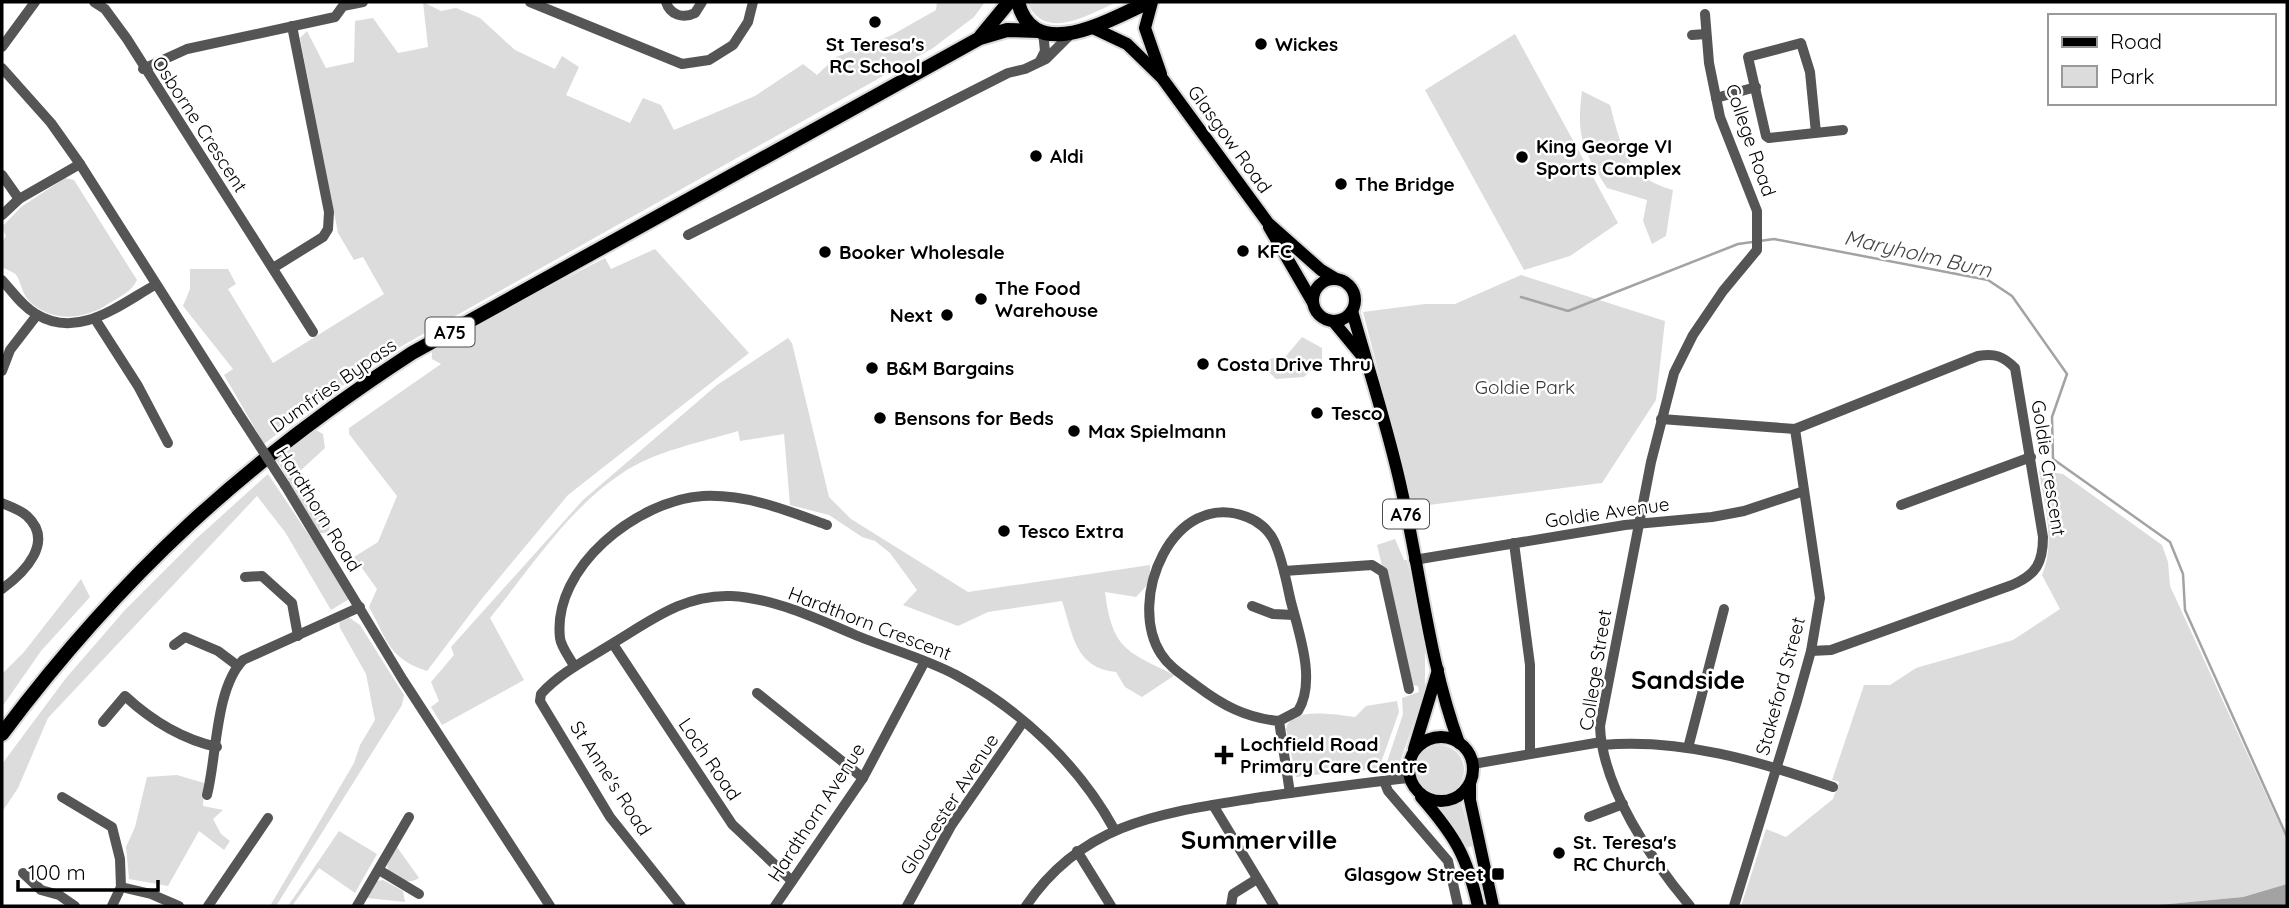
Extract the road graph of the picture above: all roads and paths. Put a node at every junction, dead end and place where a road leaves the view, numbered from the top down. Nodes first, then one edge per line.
1 (35, 2) edge
2 (94, 2) edge
3 (363, 2) edge
4 (530, 2) edge
5 (666, 2) edge
6 (702, 2) edge
7 (752, 2) edge
8 (1009, 2) edge
9 (1018, 2) edge
10 (1150, 2) edge
11 (1705, 14) dead end
12 (292, 26) junction
13 (1091, 27) junction
14 (1041, 32) junction
15 (1072, 33) junction
16 (1706, 34) junction
17 (1692, 35) dead end
18 (980, 37) junction
19 (2, 47) edge
20 (1037, 64) junction
21 (2, 68) edge
22 (143, 69) junction
23 (1162, 78) junction
24 (1756, 87) junction
25 (1716, 98) junction
26 (1843, 130) dead end
27 (1816, 133) junction
28 (80, 164) junction
29 (2, 175) edge
30 (19, 199) junction
31 (2, 215) edge
32 (1268, 223) junction
33 (688, 235) dead end
34 (274, 268) junction
35 (2, 279) edge
36 (1336, 279) junction
37 (155, 285) junction
38 (1312, 300) junction
39 (1352, 311) junction
40 (37, 316) junction
41 (95, 319) junction
42 (1333, 321) junction
43 (313, 332) dead end
44 (1367, 362) junction
45 (2, 371) edge
46 (1661, 419) junction
47 (1795, 429) junction
48 (168, 443) dead end
49 (2031, 457) junction
50 (1804, 491) junction
51 (2, 503) edge
52 (1901, 505) dead end
53 (1640, 524) junction
54 (827, 525) dead end
55 (1514, 543) junction
56 (1414, 560) junction
57 (1284, 571) junction
58 (245, 577) dead end
59 (2, 589) edge
60 (1252, 606) dead end
61 (360, 607) junction
62 (1724, 609) dead end
63 (1294, 615) junction
64 (298, 636) junction
65 (612, 644) junction
66 (174, 645) dead end
67 (1811, 650) junction
68 (924, 663) junction
69 (238, 666) junction
70 (575, 666) junction
71 (1439, 668) junction
72 (1409, 689) dead end
73 (757, 693) dead end
74 (540, 701) joint
75 (1279, 721) junction
76 (103, 722) dead end
77 (1023, 722) junction
78 (2, 734) edge
79 (1459, 743) junction
80 (1601, 743) junction
81 (217, 747) junction
82 (1688, 748) junction
83 (1530, 752) junction
84 (1413, 753) junction
85 (1473, 764) junction
86 (1777, 767) junction
87 (863, 778) junction
88 (1409, 778) junction
89 (1384, 780) junction
90 (1470, 784) junction
91 (1833, 787) dead end
92 (1290, 793) junction
93 (1418, 793) junction
94 (207, 795) dead end
95 (62, 797) dead end
96 (1623, 804) junction
97 (1213, 805) junction
98 (409, 817) dead end
99 (1589, 817) dead end
100 (268, 818) dead end
101 (1114, 830) junction
102 (1077, 852) junction
103 (379, 870) junction
104 (23, 873) dead end
105 (1257, 879) junction
106 (792, 881) junction
107 (121, 887) junction
108 (419, 894) dead end
109 (75, 906) edge
110 (112, 906) edge
111 (180, 906) edge
112 (208, 906) edge
113 (357, 906) edge
114 (550, 906) edge
115 (681, 906) edge
116 (775, 906) edge
117 (907, 906) edge
118 (1026, 906) edge
119 (1111, 906) edge
120 (1231, 906) edge
121 (1273, 906) edge
122 (1458, 906) edge
123 (1478, 906) edge
124 (1493, 906) edge
125 (1690, 906) edge
126 (1734, 906) edge

1 - 19 street
2 - 22 street, Osborne Crescent
3 - 12 street
4 - 7 street
5 - 6 street
8 - 18 highway, Dumfries Bypass / A75
9 - 14 highway
10 - 13 highway, A75
10 - 23 main road, Glasgow Road / A76
11 - 16 street, College Road
12 - 22 street
12 - 34 street
13 - 15 highway, A75
13 - 23 main road, Glasgow Road / A76
14 - 15 highway, A75
14 - 18 highway, Dumfries Bypass / A75
14 - 20 street
15 - 20 street
16 - 17 street
16 - 25 street, College Road
18 - 78 highway, Dumfries Bypass / A75
20 - 33 street
21 - 28 street, Hardthorn Road
22 - 34 street, Osborne Crescent
23 - 32 main road, Glasgow Road / A76
24 - 25 street
24 - 27 street
24 - 27 street
25 - 46 street, College Road
26 - 27 street
28 - 30 street
28 - 37 street, Hardthorn Road
29 - 30 street
30 - 31 street
32 - 36 main road, Glasgow Road / A76
32 - 38 main road, Glasgow Road / A76
34 - 43 street, Osborne Crescent
35 - 40 street
36 - 38 main road
36 - 39 main road, A76
37 - 41 street
37 - 61 street, Hardthorn Road, bridge
38 - 42 main road, A76
39 - 42 main road
39 - 44 main road, A76
40 - 41 street
40 - 45 street
41 - 48 street
42 - 44 main road, A76
44 - 56 main road, A76
46 - 47 street
46 - 53 street, College Street
47 - 49 street, Goldie Crescent
47 - 50 street, Stakeford Street
49 - 52 street
49 - 67 street, Goldie Crescent
50 - 53 street, Goldie Avenue
50 - 67 street, Stakeford Street
51 - 59 street
53 - 55 street, Goldie Avenue
53 - 80 street, College Street
54 - 70 street
55 - 56 street, Goldie Avenue
55 - 83 street
56 - 71 main road, A76
57 - 63 street
57 - 72 street
57 - 75 street
58 - 64 street
60 - 63 street
61 - 64 street
61 - 114 street, Hardthorn Road
62 - 82 street
63 - 75 street
64 - 69 street
65 - 68 street, Hardthorn Crescent
65 - 70 street, Hardthorn Crescent
65 - 106 street, Loch Road
66 - 69 street
67 - 86 street, Stakeford Street
68 - 77 street, Hardthorn Crescent
68 - 87 street, Hardthorn Avenue
69 - 81 street
70 - 74 street, Hardthorn Crescent
71 - 79 main road, A76
71 - 84 main road
73 - 87 street
74 - 115 street, St Anne's Road
75 - 92 street
76 - 81 street
77 - 101 street, Hardthorn Crescent
77 - 117 street, Gloucester Avenue
79 - 84 main road
79 - 85 main road, A76
80 - 82 street
80 - 83 street
80 - 96 street, College Street
81 - 94 street
82 - 86 street
83 - 85 street
84 - 88 main road
85 - 90 main road
86 - 91 street
86 - 126 street, Stakeford Street
87 - 106 street, Hardthorn Avenue
88 - 89 street
88 - 93 main road
89 - 92 street
89 - 122 street
90 - 93 main road
90 - 124 main road
92 - 97 street
93 - 123 main road
95 - 107 street
96 - 99 street
96 - 125 street, College Street
97 - 101 street
97 - 105 street
98 - 103 street
100 - 112 street
101 - 102 street
102 - 118 street
102 - 119 street
103 - 108 street
103 - 113 street
104 - 109 street
105 - 120 street
105 - 121 street
106 - 116 street, Hardthorn Avenue
107 - 110 street
107 - 111 street

